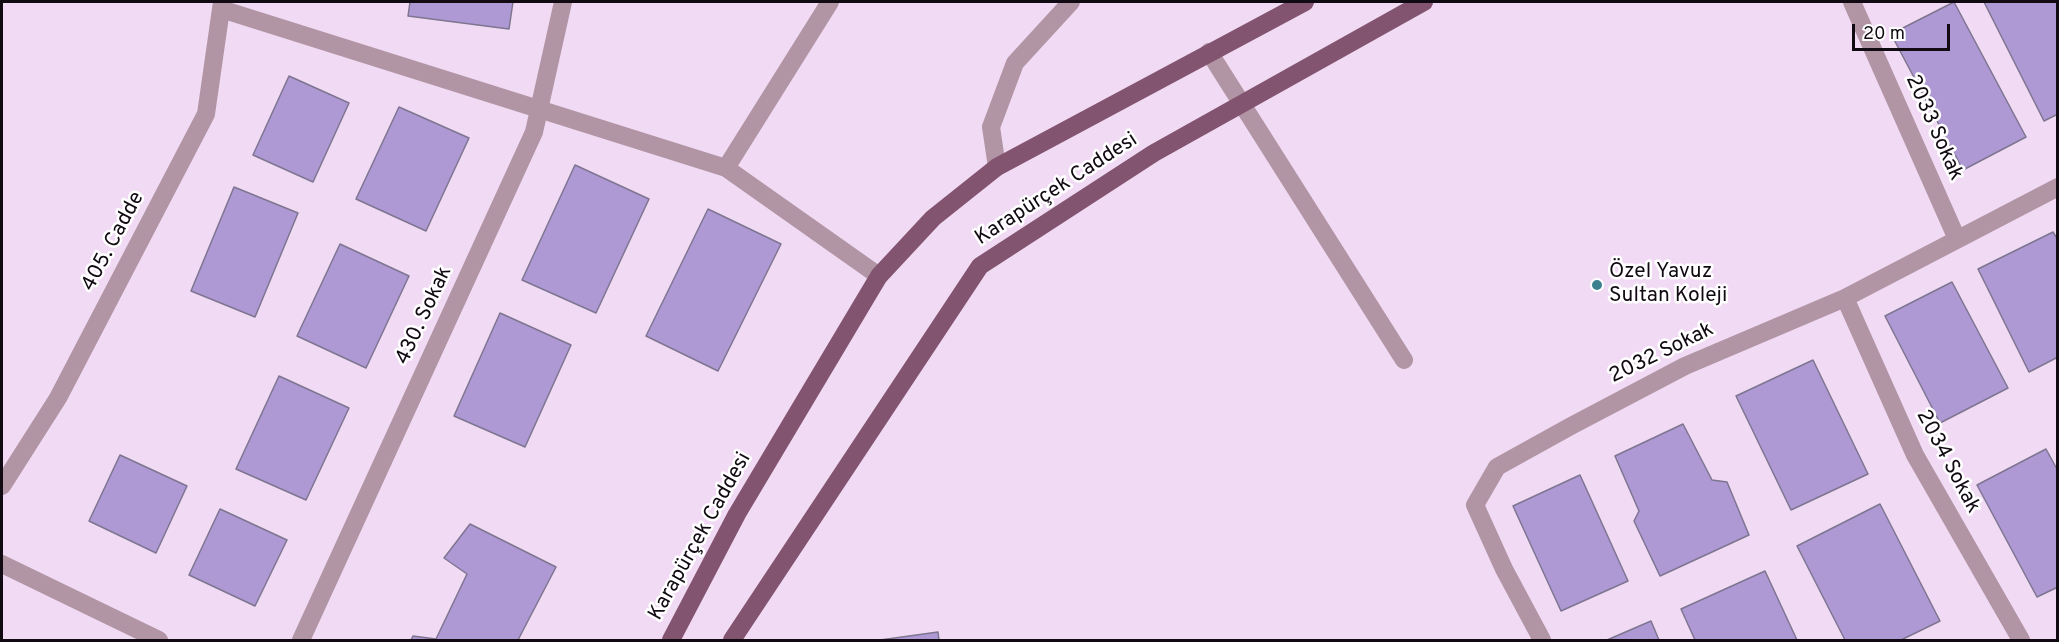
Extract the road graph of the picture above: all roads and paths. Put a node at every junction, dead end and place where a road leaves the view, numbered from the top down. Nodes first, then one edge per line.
1 (563, 2) edge
2 (830, 2) edge
3 (1071, 2) edge
4 (1305, 2) edge
5 (1424, 2) edge
6 (1852, 2) edge
7 (221, 5) edge
8 (1209, 52) junction
9 (1243, 103) junction
10 (539, 109) junction
11 (997, 167) junction
12 (726, 168) junction
13 (2058, 187) edge
14 (1957, 239) junction
15 (879, 276) junction
16 (1845, 298) junction
17 (1404, 360) dead end
18 (2, 486) edge
19 (2, 564) edge
20 (159, 640) edge
21 (302, 640) edge
22 (671, 640) edge
23 (732, 640) edge
24 (1542, 640) edge
25 (2021, 640) edge

1 - 10 street, 430. Sokak
2 - 12 street
3 - 11 street
4 - 8 main road, Karapürçek Caddesi
5 - 9 main road, Karapürçek Caddesi
6 - 14 street, 2033 Sokak
7 - 10 street
7 - 18 street, 405. Cadde
8 - 9 street
8 - 11 main road, Karapürçek Caddesi
9 - 17 street
9 - 23 main road, Karapürçek Caddesi
10 - 12 street
10 - 21 street, 430. Sokak
11 - 15 main road, Karapürçek Caddesi
12 - 15 street
13 - 14 street, 2032 Sokak
14 - 16 street, 2032 Sokak
15 - 22 main road, Karapürçek Caddesi
16 - 24 street, 2032 Sokak
16 - 25 street, 2034 Sokak
19 - 20 street

